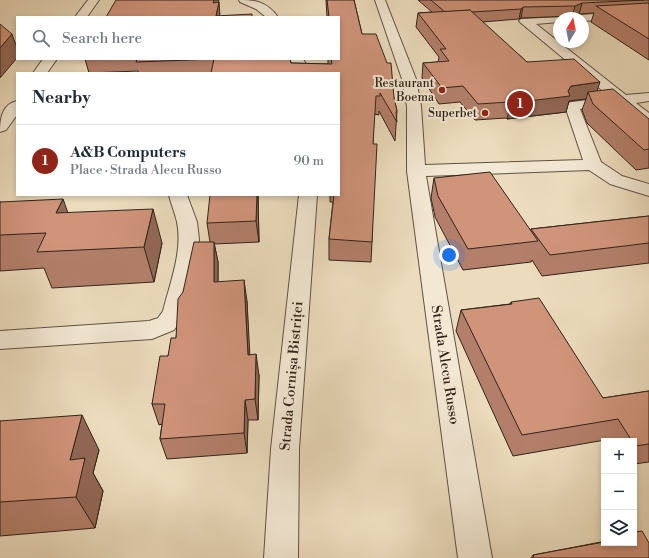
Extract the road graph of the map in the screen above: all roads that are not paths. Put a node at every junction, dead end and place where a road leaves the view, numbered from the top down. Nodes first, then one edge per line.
1 (94, 0) edge
2 (244, 0) edge
3 (380, 0) edge
4 (649, 14) edge
5 (82, 16) edge
6 (271, 16) edge
7 (589, 17) edge
8 (553, 19) edge
9 (553, 44) edge
10 (558, 48) edge
11 (49, 60) edge
12 (297, 60) edge
13 (41, 72) edge
14 (303, 72) edge
15 (649, 97) edge
16 (623, 100) junction
17 (16, 106) edge
18 (649, 121) edge
19 (0, 127) edge
20 (594, 164) junction
21 (416, 171) junction
22 (649, 190) edge
23 (178, 196) edge
24 (308, 196) edge
25 (0, 340) edge
26 (281, 558) edge
27 (475, 558) edge

1 - 5 street
2 - 6 street
3 - 21 street, Strada Alecu Russo
4 - 7 street
8 - 9 street
10 - 16 street
11 - 13 street
12 - 14 street
15 - 16 street
16 - 18 street
16 - 20 street
17 - 19 street
20 - 21 street
20 - 22 street
21 - 27 street, Strada Alecu Russo
23 - 25 street
24 - 26 street, Strada Cornișa Bistriței

